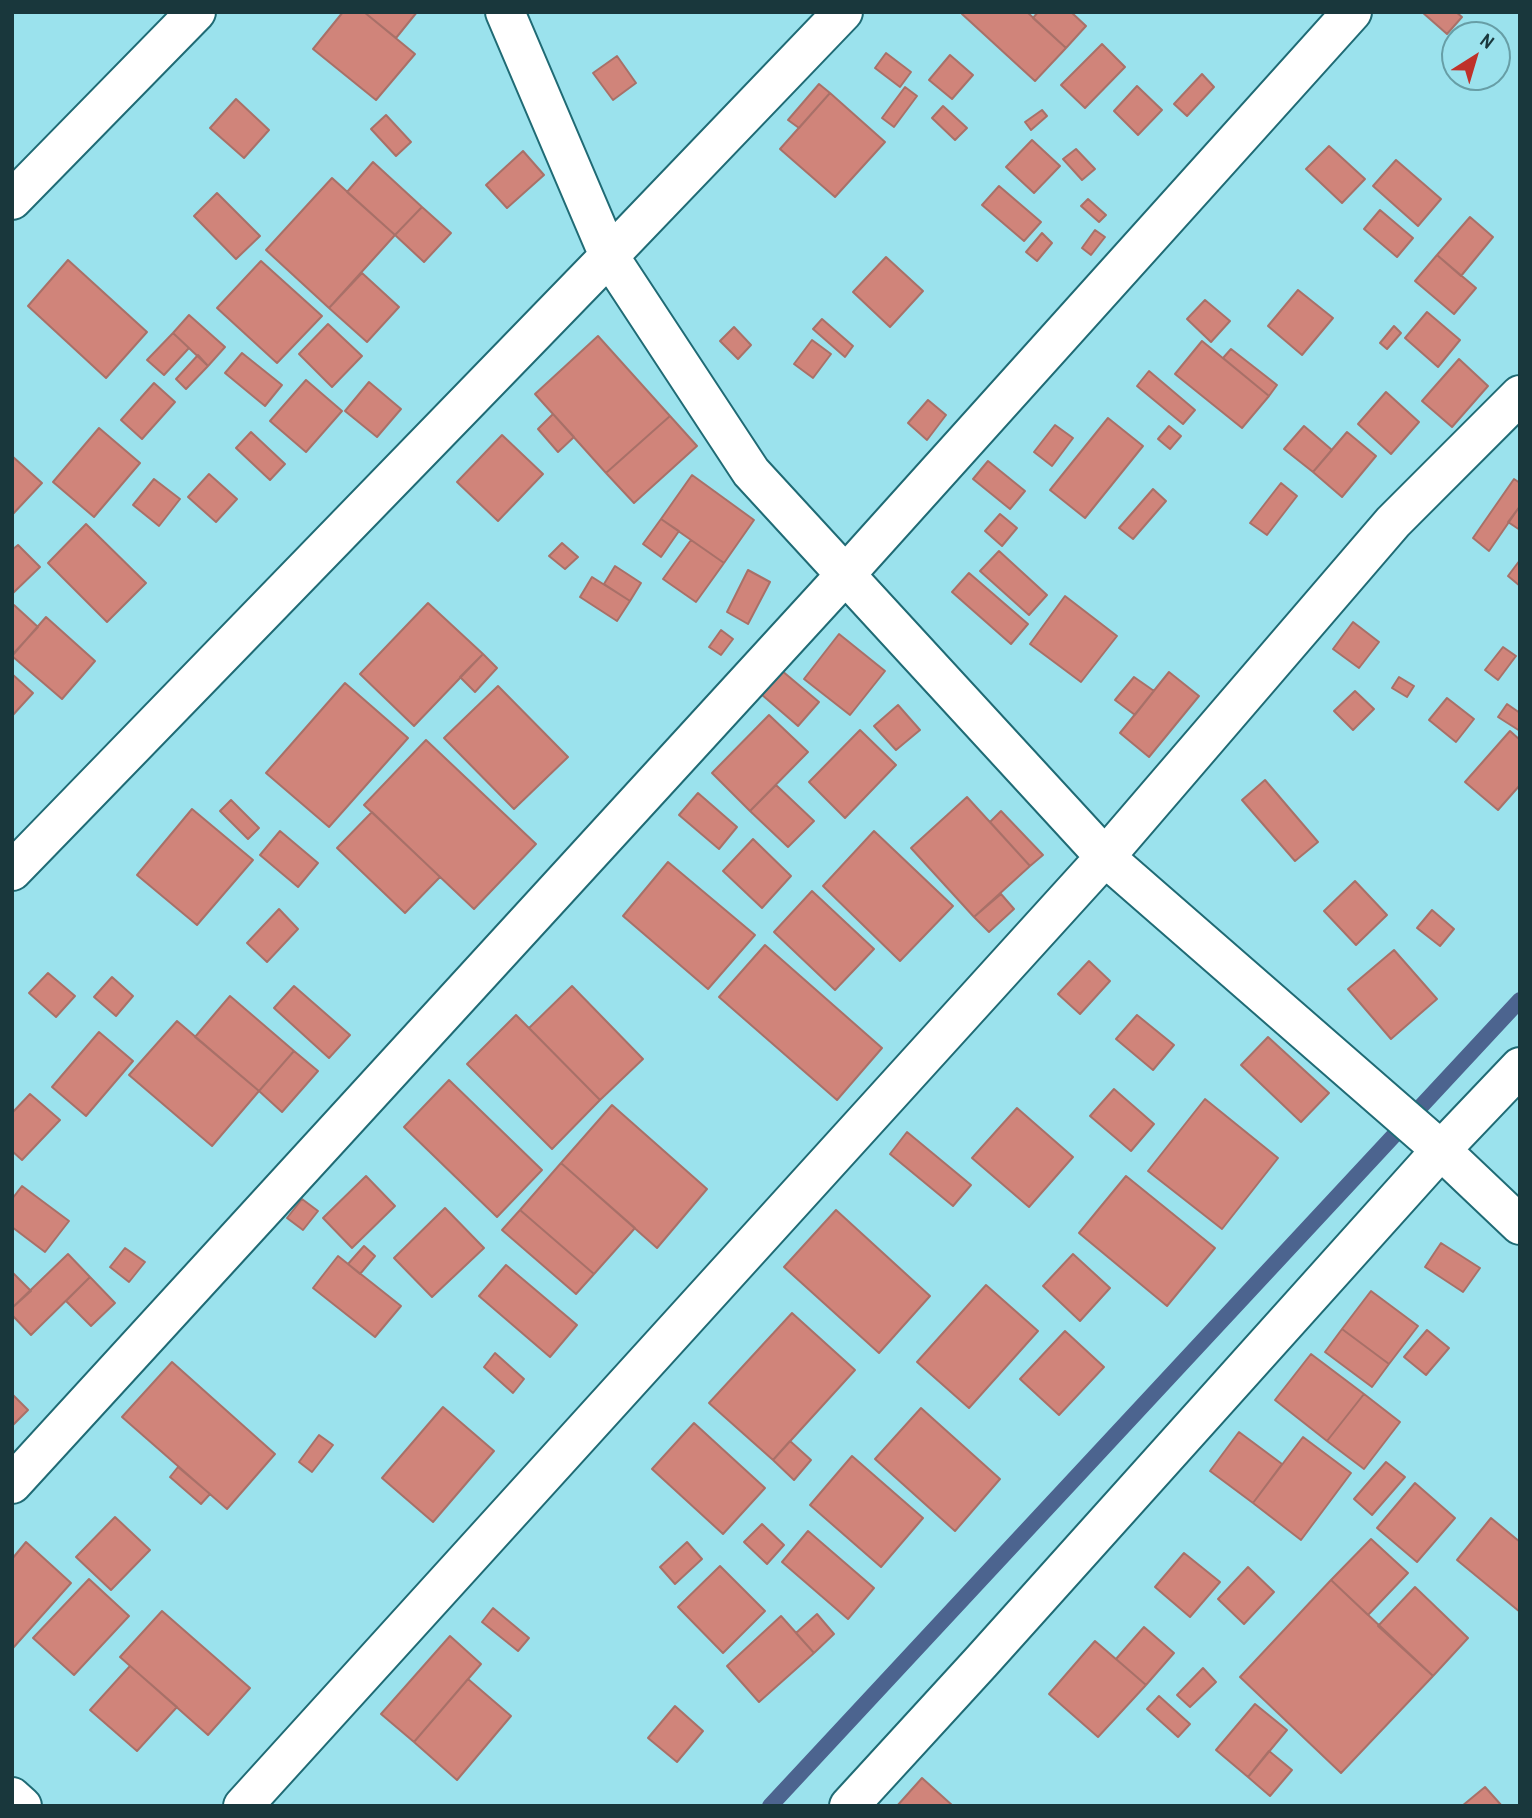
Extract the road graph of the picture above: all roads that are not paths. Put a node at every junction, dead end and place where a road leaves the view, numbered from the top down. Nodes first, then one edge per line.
1 (196, 12) edge
2 (505, 12) edge
3 (843, 12) edge
4 (1352, 12) edge
5 (12, 200) edge
6 (609, 257) junction
7 (1520, 395) edge
8 (846, 575) junction
9 (1105, 857) junction
10 (12, 871) edge
11 (1520, 1067) edge
12 (1429, 1140) junction
13 (1520, 1225) edge
14 (12, 1485) edge
15 (12, 1797) edge
16 (22, 1806) edge
17 (243, 1806) edge
18 (849, 1806) edge

1 - 5 street
2 - 6 street
3 - 6 street
4 - 8 street
6 - 8 street
6 - 10 street
7 - 9 street
8 - 9 street
8 - 14 street
9 - 12 street
9 - 17 street
11 - 12 street
12 - 13 street
12 - 18 street
15 - 16 street

